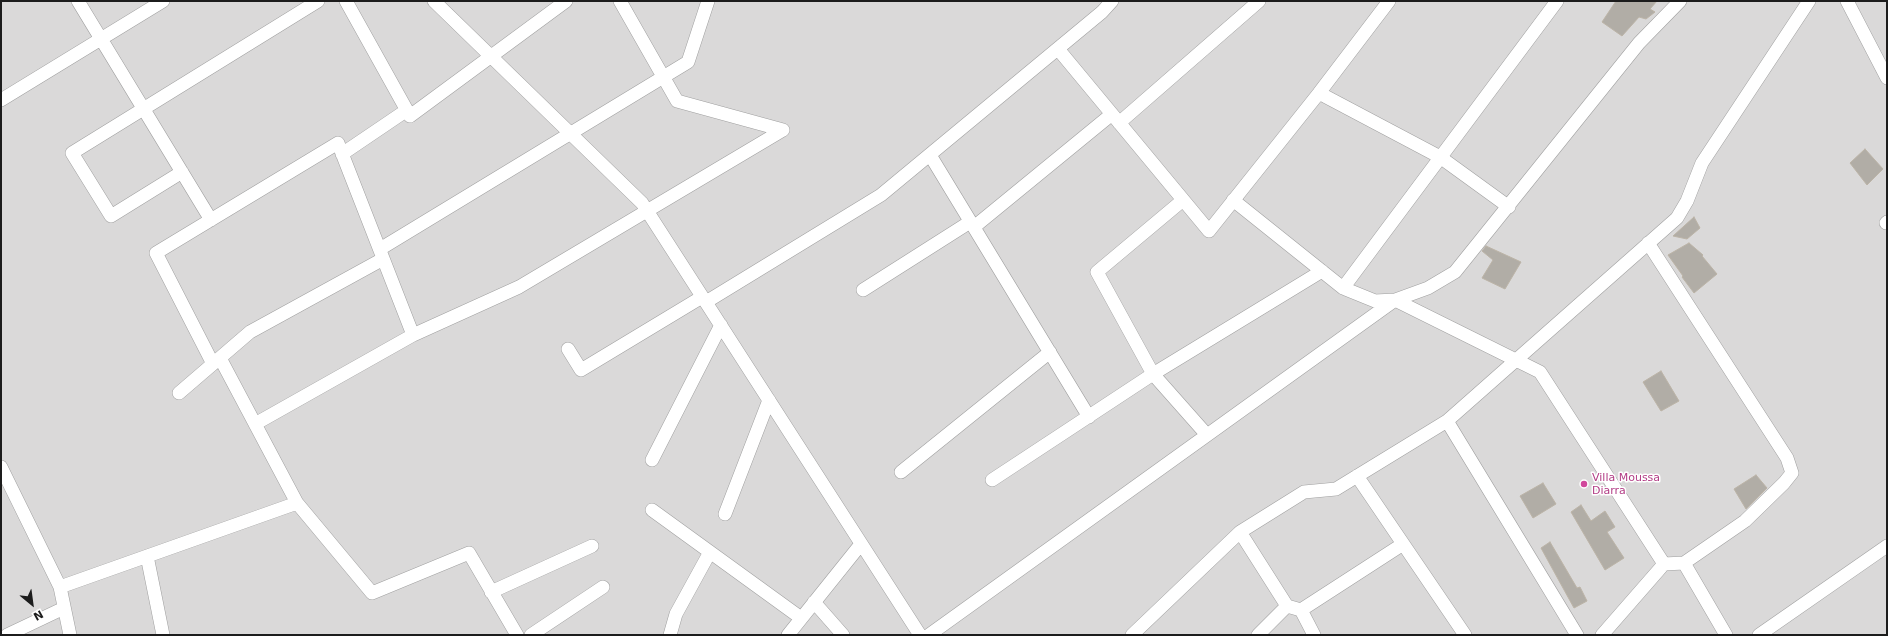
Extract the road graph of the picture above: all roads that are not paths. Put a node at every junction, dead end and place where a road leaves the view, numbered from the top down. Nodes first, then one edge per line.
1 (78, 1) edge
2 (163, 1) edge
3 (318, 1) edge
4 (346, 1) edge
5 (434, 1) edge
6 (566, 1) edge
7 (620, 1) edge
8 (708, 1) edge
9 (1112, 1) edge
10 (1259, 1) edge
11 (1389, 1) edge
12 (1557, 1) edge
13 (1680, 1) edge
14 (1809, 1) edge
15 (1847, 1) edge
16 (101, 39) junction
17 (1058, 49) junction
18 (491, 56) junction
19 (663, 78) junction
20 (1887, 78) edge
21 (1319, 93) junction
22 (1, 100) edge
23 (143, 109) junction
24 (407, 110) junction
25 (1116, 118) junction
26 (571, 134) junction
27 (342, 154) junction
28 (930, 155) junction
29 (1440, 157) junction
30 (182, 172) junction
31 (1183, 200) junction
32 (1233, 200) junction
33 (1508, 207) junction
34 (647, 211) junction
35 (211, 220) junction
36 (972, 224) junction
37 (1648, 243) junction
38 (382, 254) junction
39 (1322, 271) junction
40 (1343, 288) junction
41 (863, 290) dead end
42 (704, 299) junction
43 (1395, 300) junction
44 (721, 325) junction
45 (413, 335) junction
46 (568, 349) dead end
47 (1050, 352) junction
48 (1515, 360) junction
49 (217, 361) junction
50 (1153, 374) junction
51 (179, 393) dead end
52 (769, 400) junction
53 (1089, 417) junction
54 (1447, 421) junction
55 (255, 424) junction
56 (1207, 435) junction
57 (652, 460) dead end
58 (1, 467) edge
59 (901, 472) dead end
60 (1357, 476) junction
61 (992, 480) dead end
62 (298, 503) junction
63 (652, 510) dead end
64 (725, 514) dead end
65 (1240, 532) junction
66 (861, 544) junction
67 (1403, 544) junction
68 (592, 546) dead end
69 (1887, 546) edge
70 (710, 552) junction
71 (147, 556) junction
72 (1684, 563) junction
73 (1664, 564) junction
74 (60, 587) junction
75 (603, 587) dead end
76 (492, 592) junction
77 (814, 602) junction
78 (1287, 606) junction
79 (64, 608) junction
80 (1301, 610) junction
81 (801, 618) junction
82 (920, 634) edge
83 (7, 635) edge
84 (70, 635) edge
85 (163, 635) edge
86 (517, 635) edge
87 (531, 635) edge
88 (670, 635) edge
89 (788, 635) edge
90 (843, 635) edge
91 (1132, 635) edge
92 (1258, 635) edge
93 (1314, 635) edge
94 (1465, 635) edge
95 (1577, 635) edge
96 (1602, 635) edge
97 (1726, 635) edge
98 (1759, 635) edge

1 - 16 street
2 - 16 street
3 - 23 street
4 - 24 street
5 - 18 street
6 - 18 street
7 - 19 street
8 - 19 street
9 - 17 street
10 - 25 street
11 - 21 street
12 - 29 street
13 - 33 street
14 - 37 street
15 - 20 street
16 - 22 street
16 - 23 street
17 - 25 street
17 - 28 street
18 - 24 street
18 - 26 street
19 - 26 street
19 - 34 street
21 - 29 street
21 - 32 street
23 - 30 street
23 - 30 street
24 - 27 street
25 - 31 street
25 - 36 street
26 - 34 street
26 - 38 street
27 - 35 street
27 - 38 street
28 - 36 street
28 - 42 street
29 - 33 street
29 - 40 street
30 - 35 street
31 - 32 street
31 - 50 street
32 - 39 street
33 - 43 street
34 - 42 street
34 - 45 street
35 - 49 street
36 - 41 street
36 - 47 street
37 - 48 street
37 - 72 street
38 - 45 street
38 - 49 street
39 - 40 street
39 - 50 street
40 - 43 street
42 - 44 street
42 - 46 street
43 - 48 street
43 - 56 street
44 - 52 street
44 - 57 street
45 - 55 street
47 - 53 street
47 - 59 street
48 - 54 street
48 - 73 street
49 - 51 street
49 - 55 street
50 - 53 street
50 - 56 street
52 - 64 street
52 - 66 street
53 - 61 street
54 - 60 street
54 - 95 street
55 - 62 street
56 - 82 street
58 - 74 street
60 - 65 street
60 - 67 street
62 - 71 street
62 - 76 street
63 - 70 street
65 - 78 street
65 - 91 street
66 - 77 street
66 - 82 street
67 - 80 street
67 - 94 street
68 - 76 street
69 - 98 street
70 - 81 street
70 - 88 street
71 - 74 street
71 - 85 street
72 - 73 street
72 - 97 street
73 - 96 street
74 - 79 street
75 - 87 street
76 - 86 street
77 - 81 street
77 - 90 street
78 - 80 street
78 - 92 street
79 - 83 street
79 - 84 street
80 - 93 street
81 - 89 street

